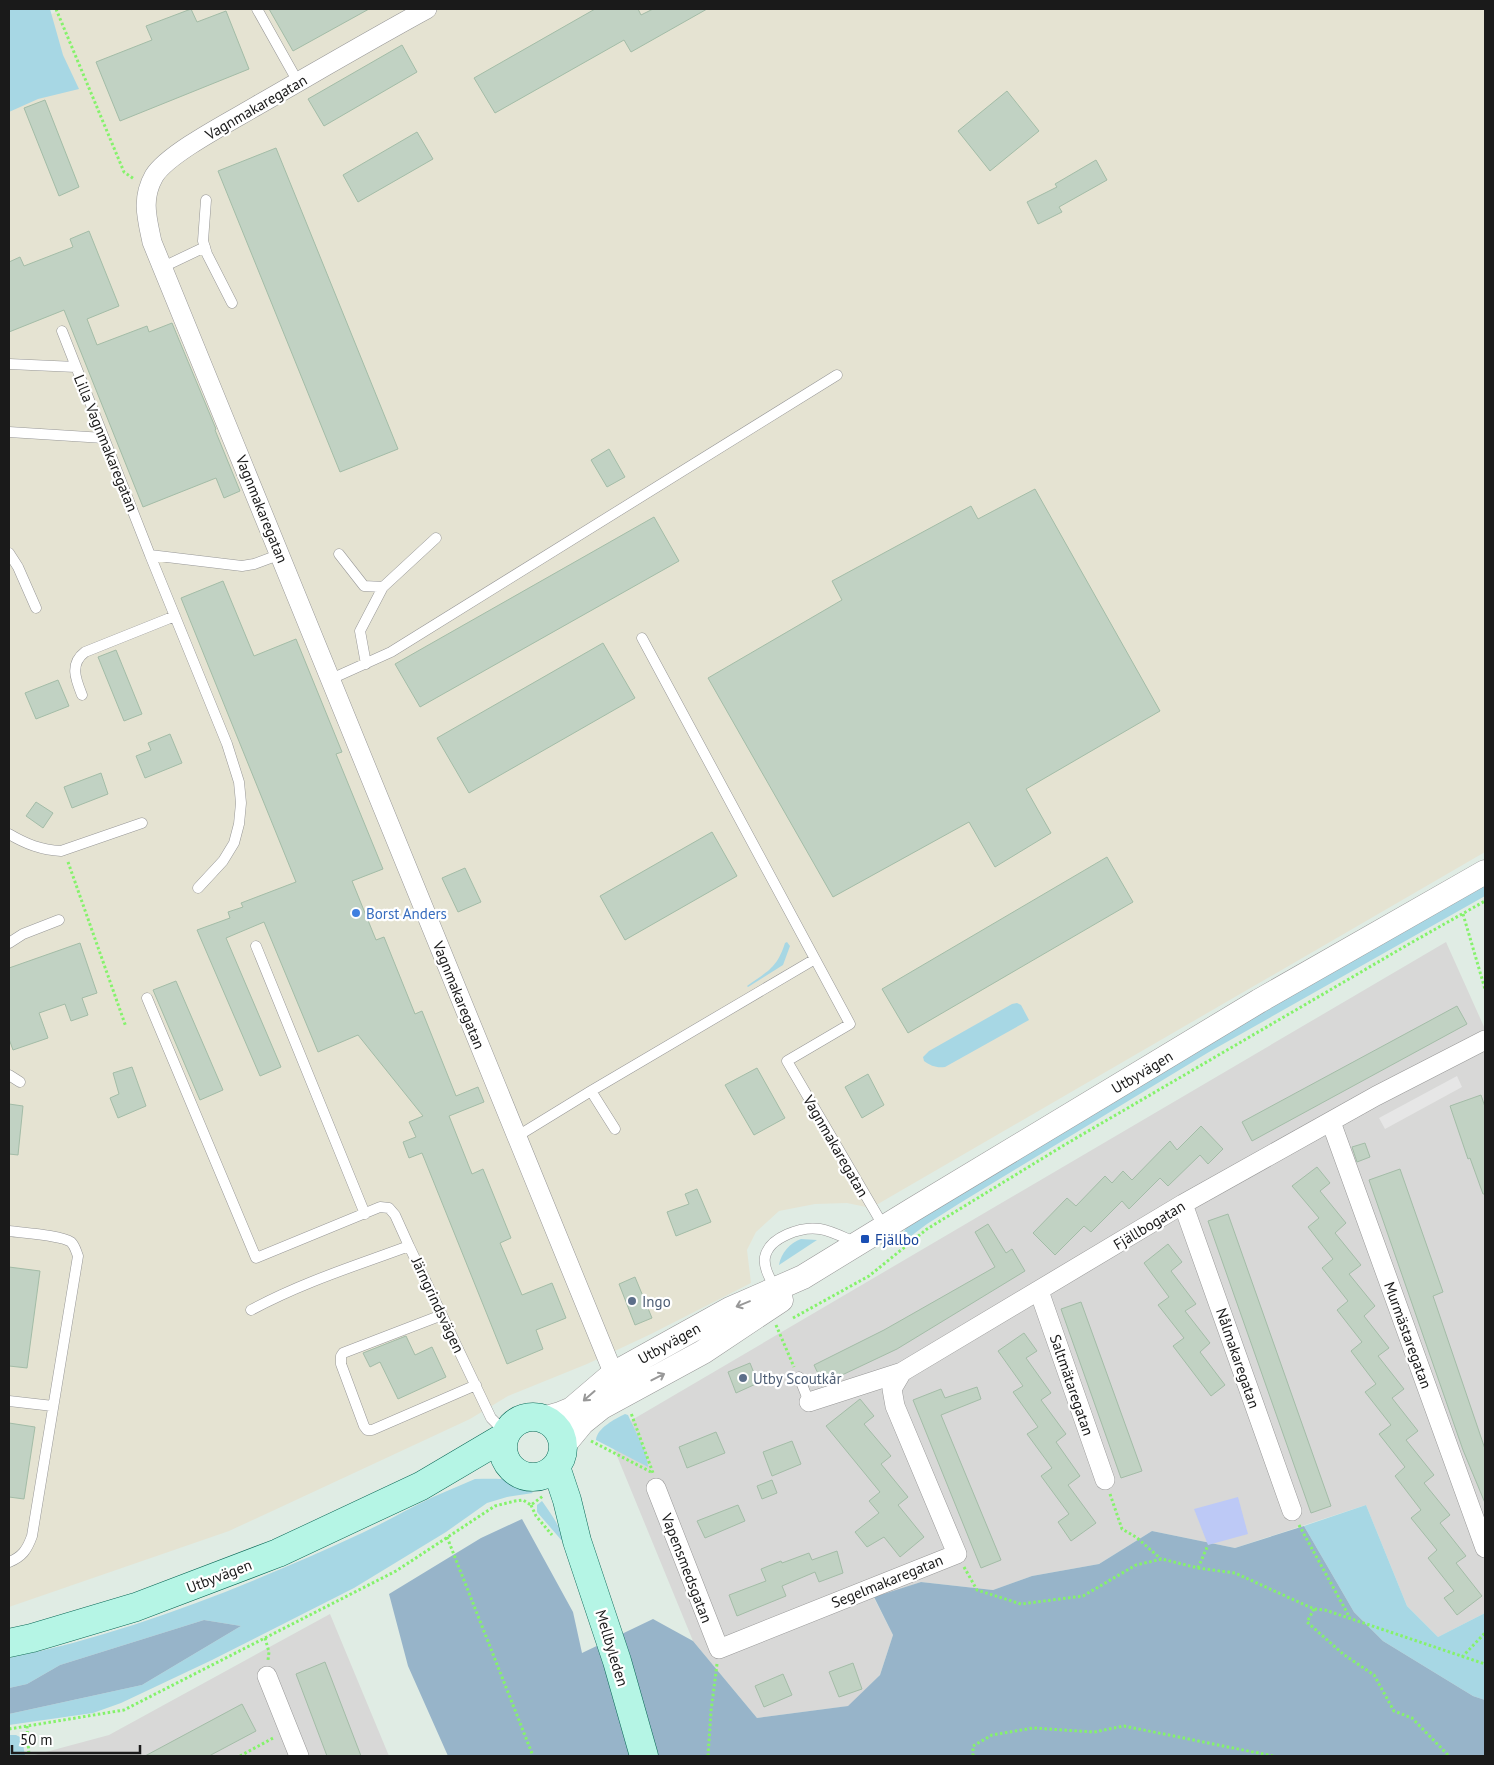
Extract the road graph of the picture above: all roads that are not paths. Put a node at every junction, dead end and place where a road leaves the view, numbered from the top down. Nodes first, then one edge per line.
1 (257, 9) edge
2 (420, 11) edge
3 (298, 82) junction
4 (206, 200) dead end
5 (205, 247) junction
6 (163, 266) junction
7 (232, 303) dead end
8 (62, 331) dead end
9 (9, 364) edge
10 (76, 367) junction
11 (836, 375) dead end
12 (9, 432) edge
13 (104, 438) junction
14 (436, 538) dead end
15 (9, 553) edge
16 (150, 554) junction
17 (281, 554) junction
18 (339, 554) dead end
19 (383, 588) junction
20 (36, 608) dead end
21 (175, 616) junction
22 (642, 638) dead end
23 (366, 664) junction
24 (331, 680) junction
25 (82, 695) dead end
26 (142, 823) dead end
27 (9, 834) edge
28 (1485, 872) edge
29 (198, 888) dead end
30 (59, 920) dead end
31 (9, 943) edge
32 (256, 946) dead end
33 (815, 960) junction
34 (147, 998) dead end
35 (1484, 1045) edge
36 (9, 1075) edge
37 (20, 1082) dead end
38 (591, 1091) junction
39 (1331, 1122) junction
40 (614, 1129) dead end
41 (516, 1137) junction
42 (1183, 1204) junction
43 (365, 1214) junction
44 (884, 1227) junction
45 (9, 1230) edge
46 (858, 1243) junction
47 (409, 1246) junction
48 (1039, 1291) junction
49 (783, 1302) junction
50 (252, 1310) dead end
51 (442, 1315) junction
52 (902, 1372) junction
53 (798, 1377) dead end
54 (476, 1386) junction
55 (621, 1392) junction
56 (9, 1401) edge
57 (809, 1402) joint
58 (53, 1406) junction
59 (543, 1419) junction
60 (505, 1435) junction
61 (510, 1468) junction
62 (550, 1471) junction
63 (1105, 1480) road end
64 (421, 1486) junction
65 (656, 1488) dead end
66 (1292, 1511) road end
67 (1485, 1548) edge
68 (9, 1562) edge
69 (9, 1643) edge
70 (719, 1649) joint
71 (267, 1676) dead end
72 (299, 1756) edge
73 (644, 1756) edge

1 - 3 lane
2 - 3 street, Vagnmakaregatan
3 - 6 street, Vagnmakaregatan
4 - 5 lane
5 - 6 lane
5 - 7 lane
6 - 17 street, Vagnmakaregatan
8 - 10 lane, Lilla Vagnmakaregatan
9 - 10 lane
10 - 13 lane, Lilla Vagnmakaregatan
11 - 23 lane
12 - 13 lane
13 - 16 lane, Lilla Vagnmakaregatan
14 - 19 lane
15 - 20 lane
16 - 17 lane
16 - 21 lane, Lilla Vagnmakaregatan
17 - 24 street, Vagnmakaregatan
18 - 19 lane
19 - 23 lane
21 - 25 lane
21 - 29 lane, Lilla Vagnmakaregatan
22 - 33 lane, Vagnmakaregatan
23 - 24 lane
24 - 41 street, Vagnmakaregatan
26 - 27 lane
28 - 44 street, Utbyvägen
30 - 31 lane
32 - 43 lane
33 - 38 lane
33 - 44 lane, Vagnmakaregatan
34 - 43 lane
35 - 39 street, Fjällbogatan
36 - 37 lane
38 - 40 lane
38 - 41 lane
39 - 42 street, Fjällbogatan
39 - 67 street, Murmästaregatan
41 - 55 street, Vagnmakaregatan
42 - 48 street, Fjällbogatan
42 - 66 street, Nålmakaregatan
43 - 47 lane
44 - 46 street, Utbyvägen
45 - 58 lane
46 - 49 street, Utbyvägen
46 - 49 lane
47 - 50 lane, Järngrindsvägen
47 - 51 lane, Järngrindsvägen
48 - 52 street, Fjällbogatan
48 - 63 street, Saltmätaregatan
49 - 55 street, Utbyvägen
51 - 54 lane, Järngrindsvägen
51 - 54 lane
52 - 57 street, Fjällbogatan
52 - 70 street, Segelmakaregatan
53 - 57 lane
54 - 60 lane, Järngrindsvägen
55 -> 59 street, Utbyvägen
55 - 62 street, Utbyvägen
56 - 58 lane
58 - 68 lane
59 - 60 main road, Utbyvägen
59 - 62 main road
60 - 61 main road
60 - 64 main road, Utbyvägen
61 - 62 main road, Utbyvägen
61 - 64 main road, Utbyvägen
62 - 73 main road, Mellbyleden
64 - 69 main road, Utbyvägen
65 - 70 street, Vapensmedsgatan
71 - 72 street

